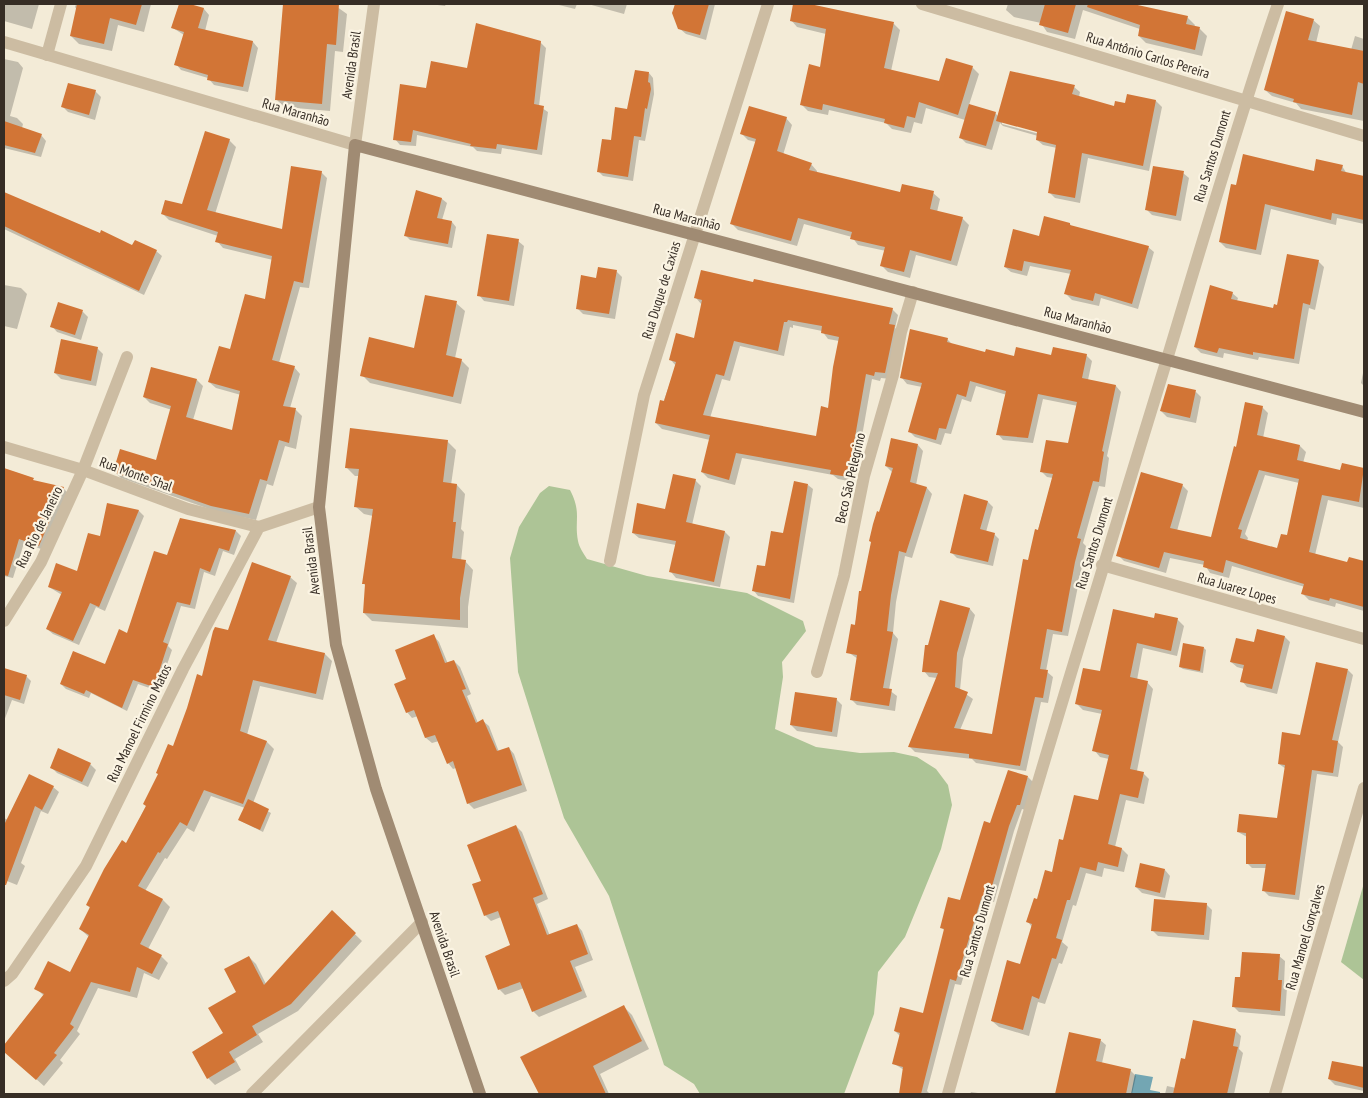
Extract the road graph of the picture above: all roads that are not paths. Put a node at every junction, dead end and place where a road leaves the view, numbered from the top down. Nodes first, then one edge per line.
1 (62, 4) edge
2 (374, 4) edge
3 (768, 4) edge
4 (922, 4) edge
5 (1278, 4) edge
6 (4, 42) edge
7 (47, 55) junction
8 (1245, 100) junction
9 (1364, 136) edge
10 (355, 145) junction
11 (694, 234) junction
12 (913, 292) junction
13 (127, 357) dead end
14 (1167, 359) junction
15 (1364, 412) edge
16 (4, 447) edge
17 (83, 470) junction
18 (319, 507) junction
19 (259, 527) junction
20 (610, 561) dead end
21 (1102, 565) junction
22 (4, 621) edge
23 (1364, 639) edge
24 (817, 672) dead end
25 (1364, 788) edge
26 (422, 922) junction
27 (4, 981) edge
28 (252, 1094) edge
29 (480, 1094) edge
30 (948, 1094) edge
31 (1275, 1094) edge

1 - 7 street
2 - 10 street, Avenida Brasil
3 - 11 street, Rua Duque de Caxias
4 - 8 street, Rua Antônio Carlos Pereira
5 - 8 street, Rua Santos Dumont
6 - 7 street, Rua Maranhão
7 - 10 street, Rua Maranhão
8 - 9 street, Rua Antônio Carlos Pereira
8 - 14 street, Rua Santos Dumont
10 - 11 street, Rua Maranhão
10 - 18 street, Avenida Brasil
11 - 12 street, Rua Maranhão
11 - 20 street, Rua Duque de Caxias
12 - 14 street, Rua Maranhão
12 - 24 street, Beco São Pelegrino
13 - 17 street, Rua Rio de Janeiro
14 - 15 street, Rua Maranhão
14 - 21 street, Rua Santos Dumont
16 - 17 street, Rua Monte Shal
17 - 19 street, Rua Monte Shal
17 - 22 street, Rua Rio de Janeiro
18 - 19 street
18 - 26 street, Avenida Brasil
19 - 27 street, Rua Manoel Firmino Matos
21 - 23 street, Rua Juarez Lopes
21 - 30 street, Rua Santos Dumont
25 - 31 street, Rua Manoel Gonçalves
26 - 28 street
26 - 29 street, Avenida Brasil

